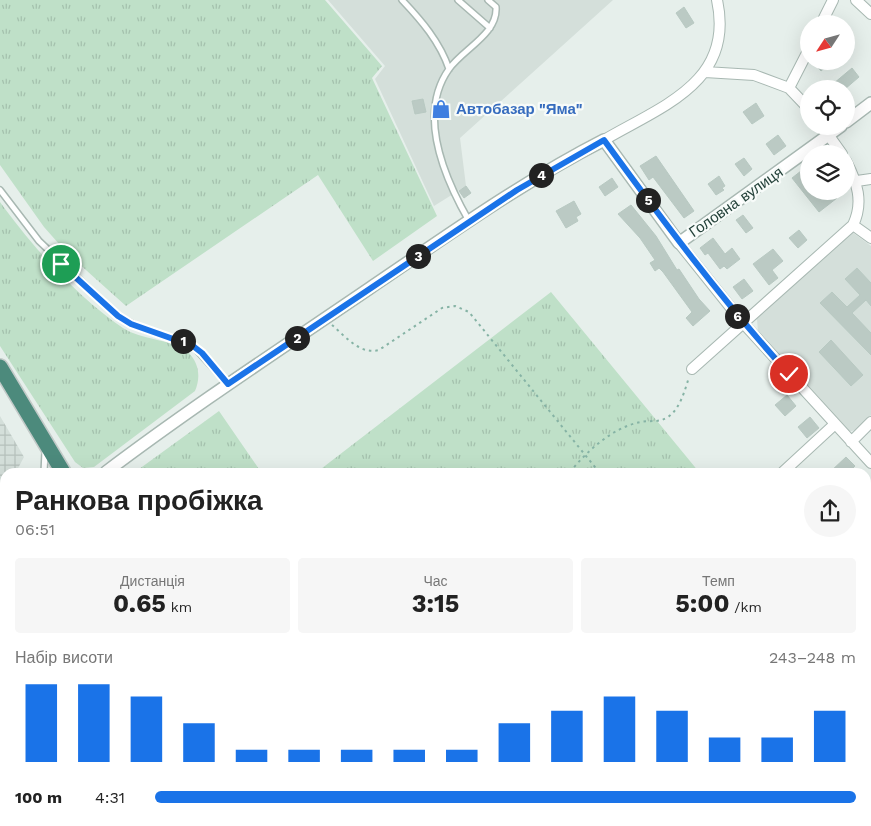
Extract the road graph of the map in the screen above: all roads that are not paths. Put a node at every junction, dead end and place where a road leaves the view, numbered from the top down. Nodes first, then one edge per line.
1 (402, 0) edge
2 (458, 0) edge
3 (488, 0) edge
4 (717, 0) edge
5 (833, 0) edge
6 (856, 0) edge
7 (871, 14) edge
8 (826, 15) edge
9 (490, 28) junction
10 (800, 66) edge
11 (449, 69) junction
12 (705, 72) junction
13 (789, 88) junction
14 (800, 100) edge
15 (871, 103) edge
16 (855, 115) edge
17 (821, 135) edge
18 (604, 140) junction
19 (855, 177) edge
20 (871, 178) edge
21 (857, 181) junction
22 (0, 190) edge
23 (469, 221) junction
24 (854, 225) junction
25 (871, 238) edge
26 (679, 243) junction
27 (743, 323) junction
28 (0, 367) edge
29 (692, 369) road end
30 (228, 384) junction
31 (871, 422) edge
32 (834, 424) junction
33 (851, 442) junction
34 (46, 444) junction
35 (871, 464) edge
36 (44, 468) edge
37 (61, 468) edge
38 (112, 468) edge
39 (787, 468) edge

1 - 11 lane
2 - 9 lane
3 - 9 lane
4 - 12 street
5 - 8 street
6 - 7 street
9 - 11 lane
10 - 13 street
11 - 23 lane
12 - 13 street
12 - 18 street
13 - 14 street
15 - 16 street
17 - 26 street, Головна вулиця
18 - 23 street
18 - 26 street
19 - 21 street
20 - 21 street
21 - 24 street
22 - 30 lane
23 - 30 street
24 - 25 street
24 - 27 street
26 - 27 street
27 - 29 street
27 - 32 street
28 - 34 highway
30 - 38 street
31 - 33 street
32 - 33 street
32 - 39 street
33 - 35 street
34 - 36 lane
34 - 37 highway

